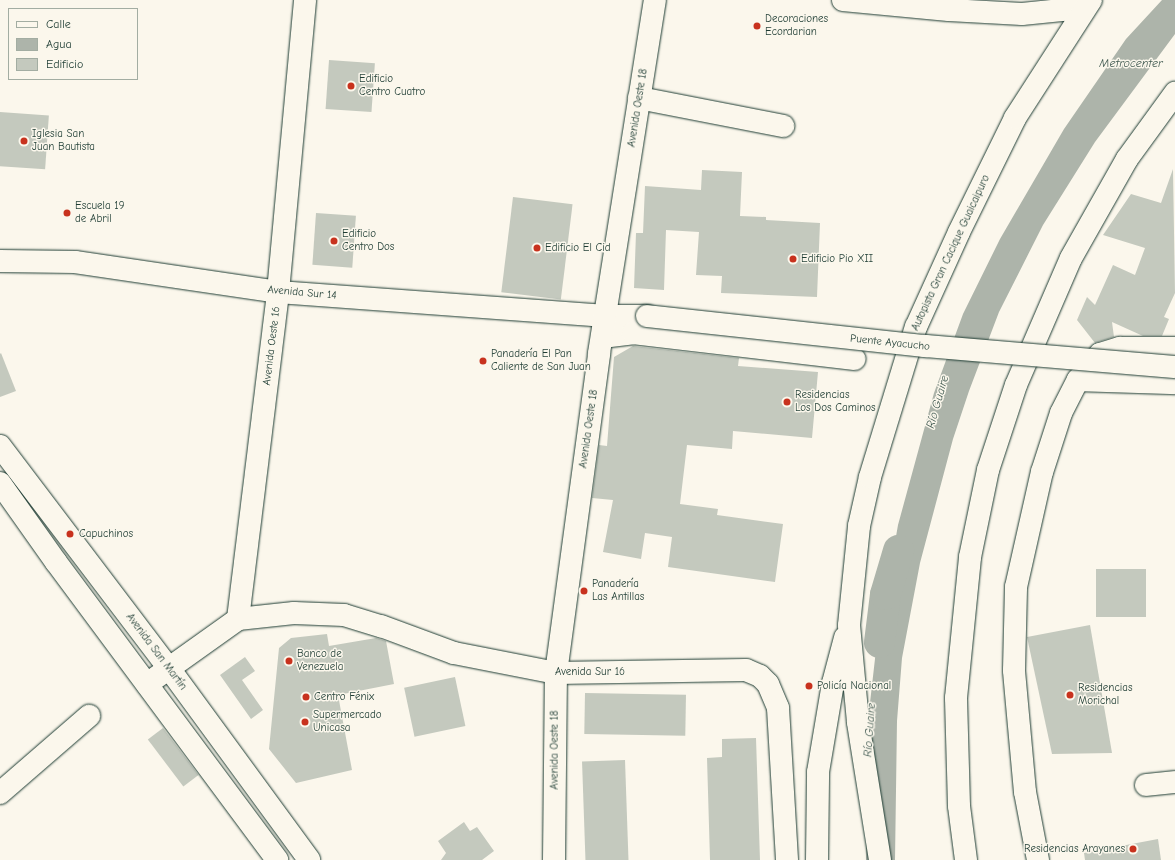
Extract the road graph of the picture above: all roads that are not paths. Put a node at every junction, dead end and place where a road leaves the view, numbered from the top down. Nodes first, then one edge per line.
1 (305, 0) edge
2 (655, 0) edge
3 (843, 0) edge
4 (1089, 2) edge
5 (1175, 93) edge
6 (640, 98) junction
7 (783, 126) dead end
8 (0, 261) edge
9 (278, 292) junction
10 (604, 326) junction
11 (1175, 348) edge
12 (1175, 353) edge
13 (854, 360) dead end
14 (1173, 378) edge
15 (1078, 380) junction
16 (0, 446) edge
17 (0, 483) edge
18 (238, 619) junction
19 (849, 625) junction
20 (168, 667) junction
21 (556, 674) junction
22 (147, 684) junction
23 (89, 716) dead end
24 (1175, 782) edge
25 (1146, 785) dead end
26 (0, 792) edge
27 (277, 860) edge
28 (309, 860) edge
29 (554, 860) edge
30 (787, 860) edge
31 (817, 860) edge
32 (880, 860) edge
33 (966, 860) edge
34 (1038, 860) edge

1 - 9 main road, Avenida Oeste 16
2 - 6 main road, Avenida Oeste 18
3 - 4 main road
4 - 19 main road, Autopista Gran Cacique Guaicaipuro
5 - 33 main road
6 - 7 main road
6 - 10 main road, Avenida Oeste 18
8 - 9 main road, Avenida Sur 14
9 - 10 main road, Avenida Sur 14
9 - 18 main road, Avenida Oeste 16
10 - 13 main road
10 - 14 main road, Puente Ayacucho, bridge
10 - 21 main road, Avenida Oeste 18
11 - 15 main road
12 - 14 main road
14 - 15 main road
15 - 34 main road
16 - 20 main road, Avenida San Martín
17 - 22 main road
18 - 20 main road
18 - 21 main road, Avenida Sur 16
19 - 31 main road
19 - 32 main road, Autopista Gran Cacique Guaicaipuro
20 - 22 main road
20 - 28 main road, Avenida San Martín
21 - 29 main road, Avenida Oeste 18
21 - 30 main road, Avenida Sur 16
22 - 27 main road
23 - 26 main road
24 - 25 main road

